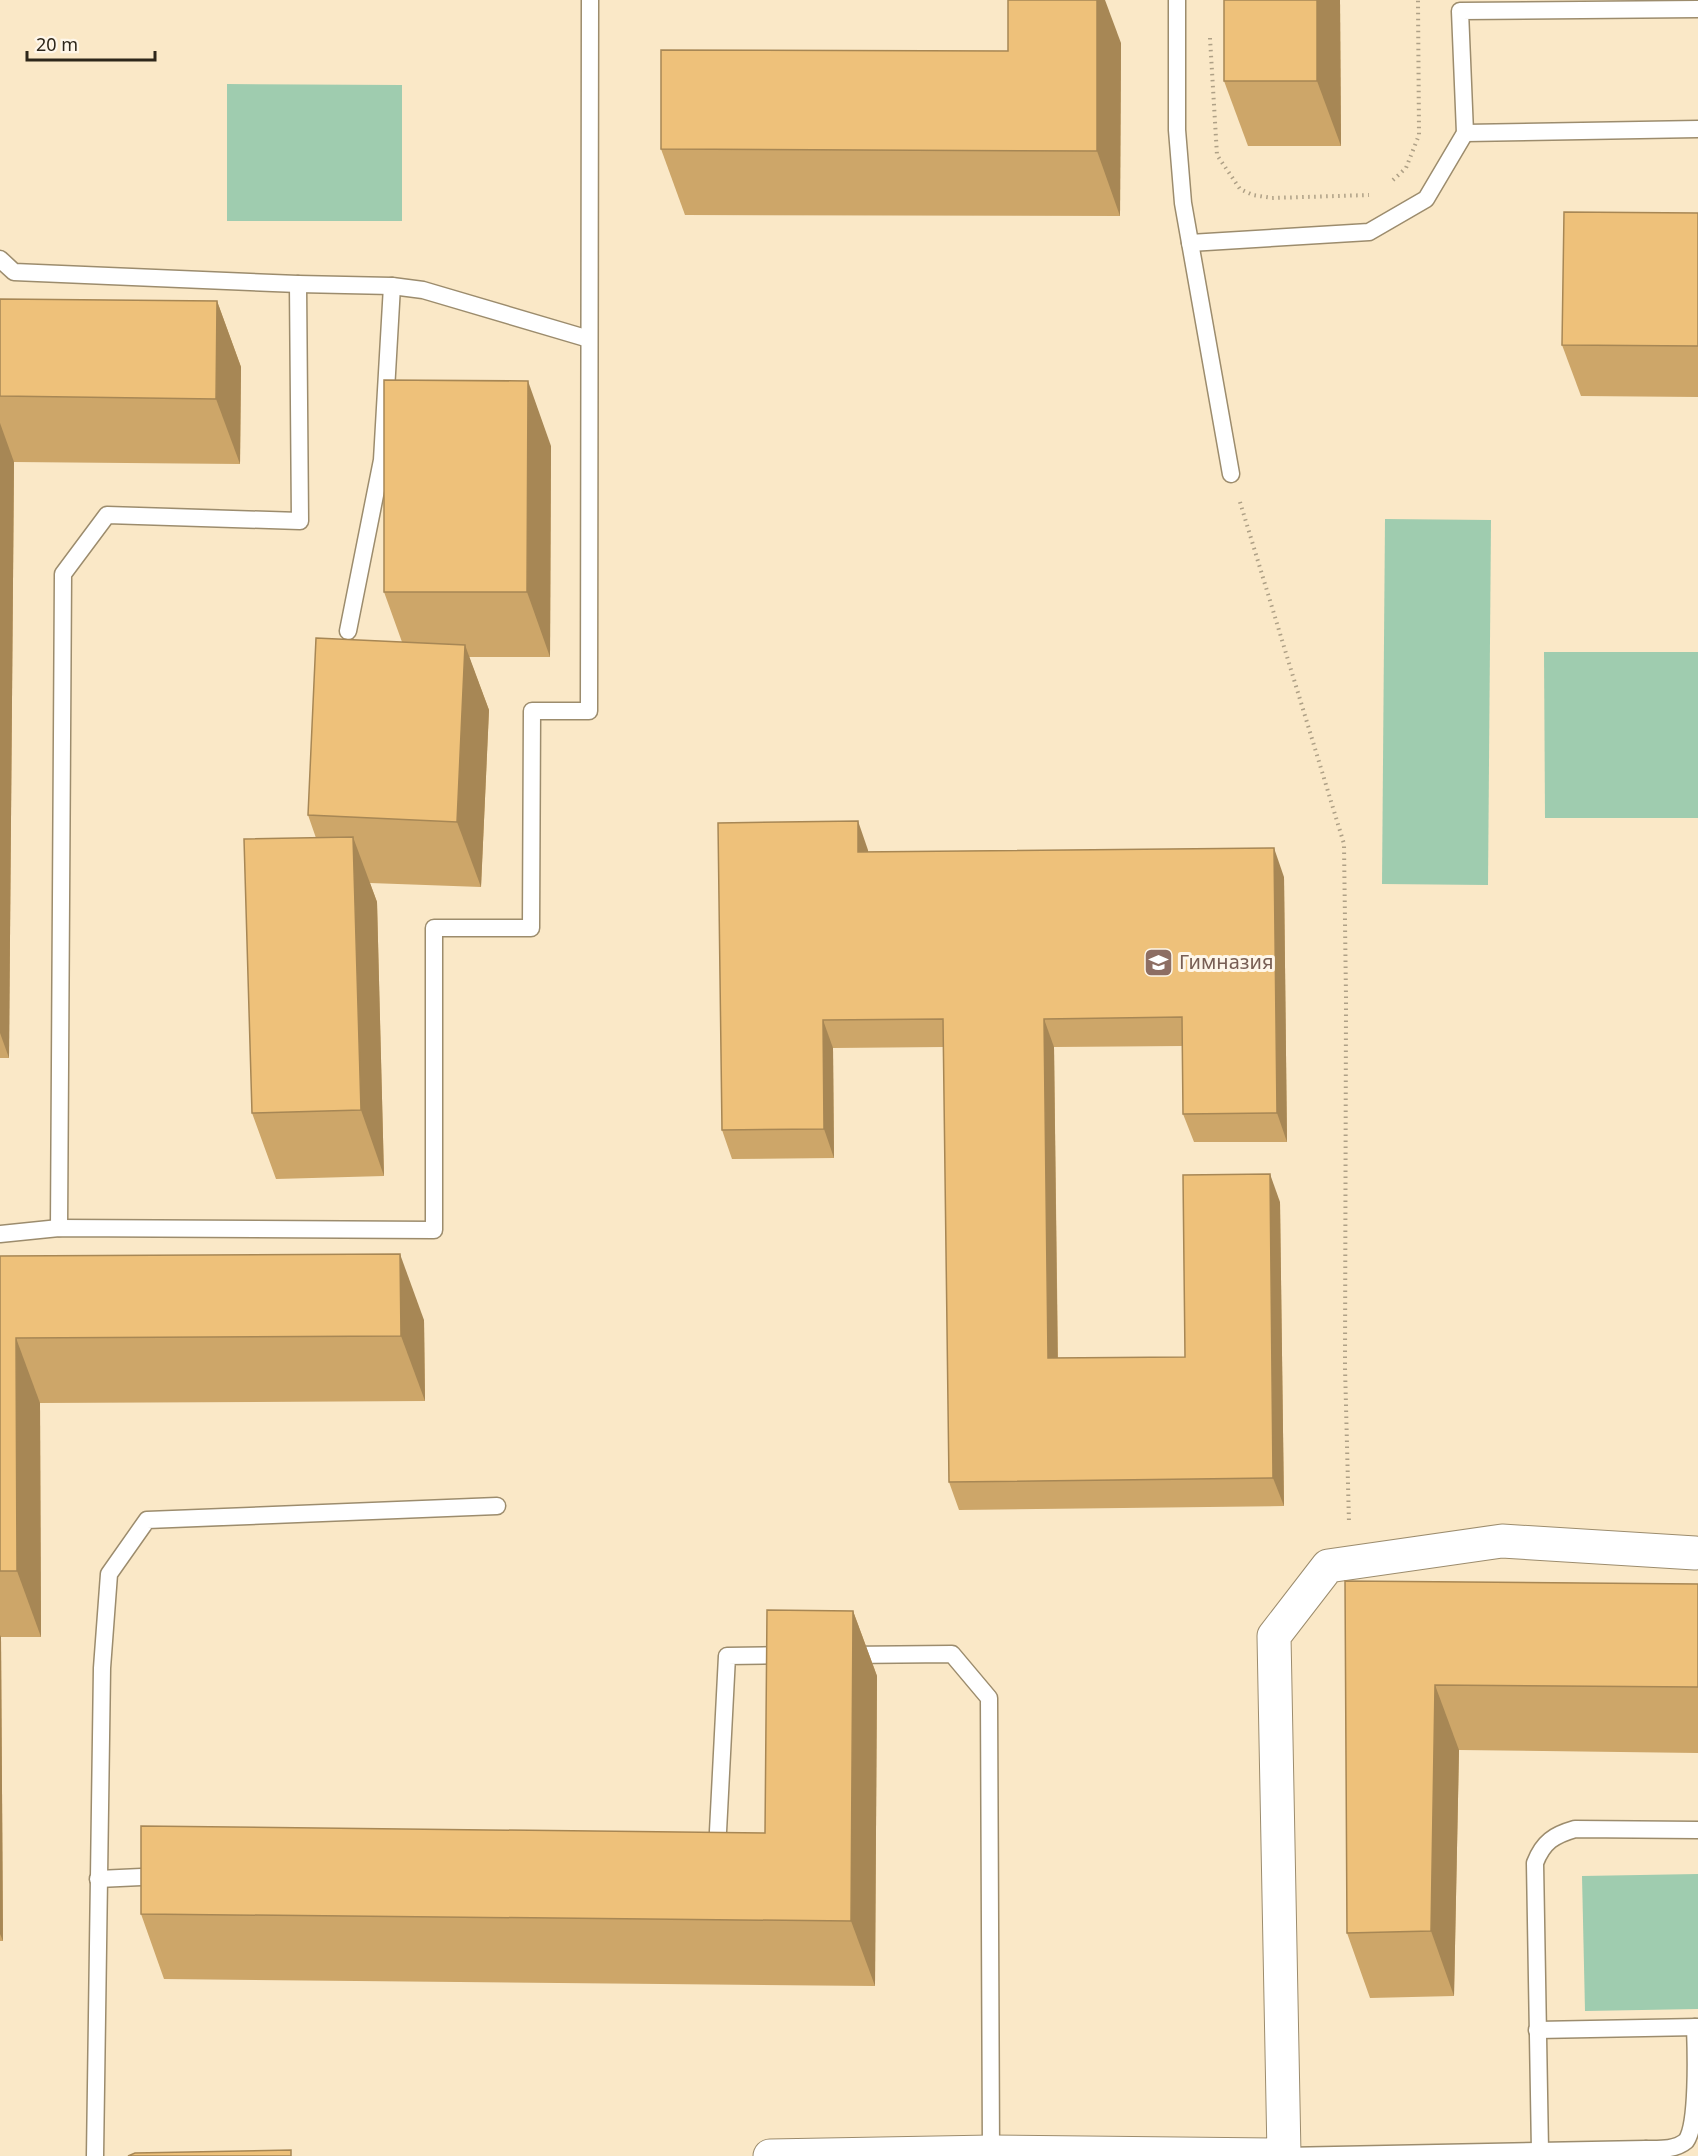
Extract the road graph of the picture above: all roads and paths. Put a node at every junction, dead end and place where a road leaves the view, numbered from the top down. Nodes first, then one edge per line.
1 (590, 0) edge
2 (1177, 0) edge
3 (1418, 0) edge
4 (1698, 9) edge
5 (1210, 36) dead end
6 (1698, 129) edge
7 (1465, 134) junction
8 (1386, 188) dead end
9 (1377, 191) dead end
10 (1190, 243) junction
11 (0, 259) edge
12 (298, 284) junction
13 (392, 286) junction
14 (589, 339) junction
15 (1231, 474) joint
16 (348, 631) dead end
17 (59, 1228) junction
18 (0, 1234) edge
19 (498, 1506) dead end
20 (1695, 1553) dead end
21 (1350, 1563) junction
22 (810, 1655) edge
23 (834, 1655) edge
24 (1698, 1830) edge
25 (693, 1852) edge
26 (182, 1875) edge
27 (98, 1879) junction
28 (1697, 2027) edge
29 (1538, 2030) junction
30 (1540, 2151) junction
31 (991, 2152) junction
32 (1646, 2153) edge
33 (95, 2156) edge
34 (770, 2156) edge
35 (1284, 2156) edge

1 - 14 lane
2 - 10 lane
3 - 8 path
4 - 7 lane
5 - 9 path
6 - 7 lane
7 - 10 lane
10 - 15 lane
11 - 12 lane
12 - 13 lane
12 - 17 lane
13 - 14 lane
13 - 16 lane
14 - 17 lane
15 - 21 path
17 - 18 lane
19 - 27 lane
20 - 21 street
21 - 35 street
22 - 25 lane
23 - 31 lane
24 - 29 lane
26 - 27 lane
27 - 33 lane
28 - 29 lane
28 - 32 lane
29 - 30 lane
30 - 32 lane
30 - 35 lane
31 - 34 street
31 - 35 street

